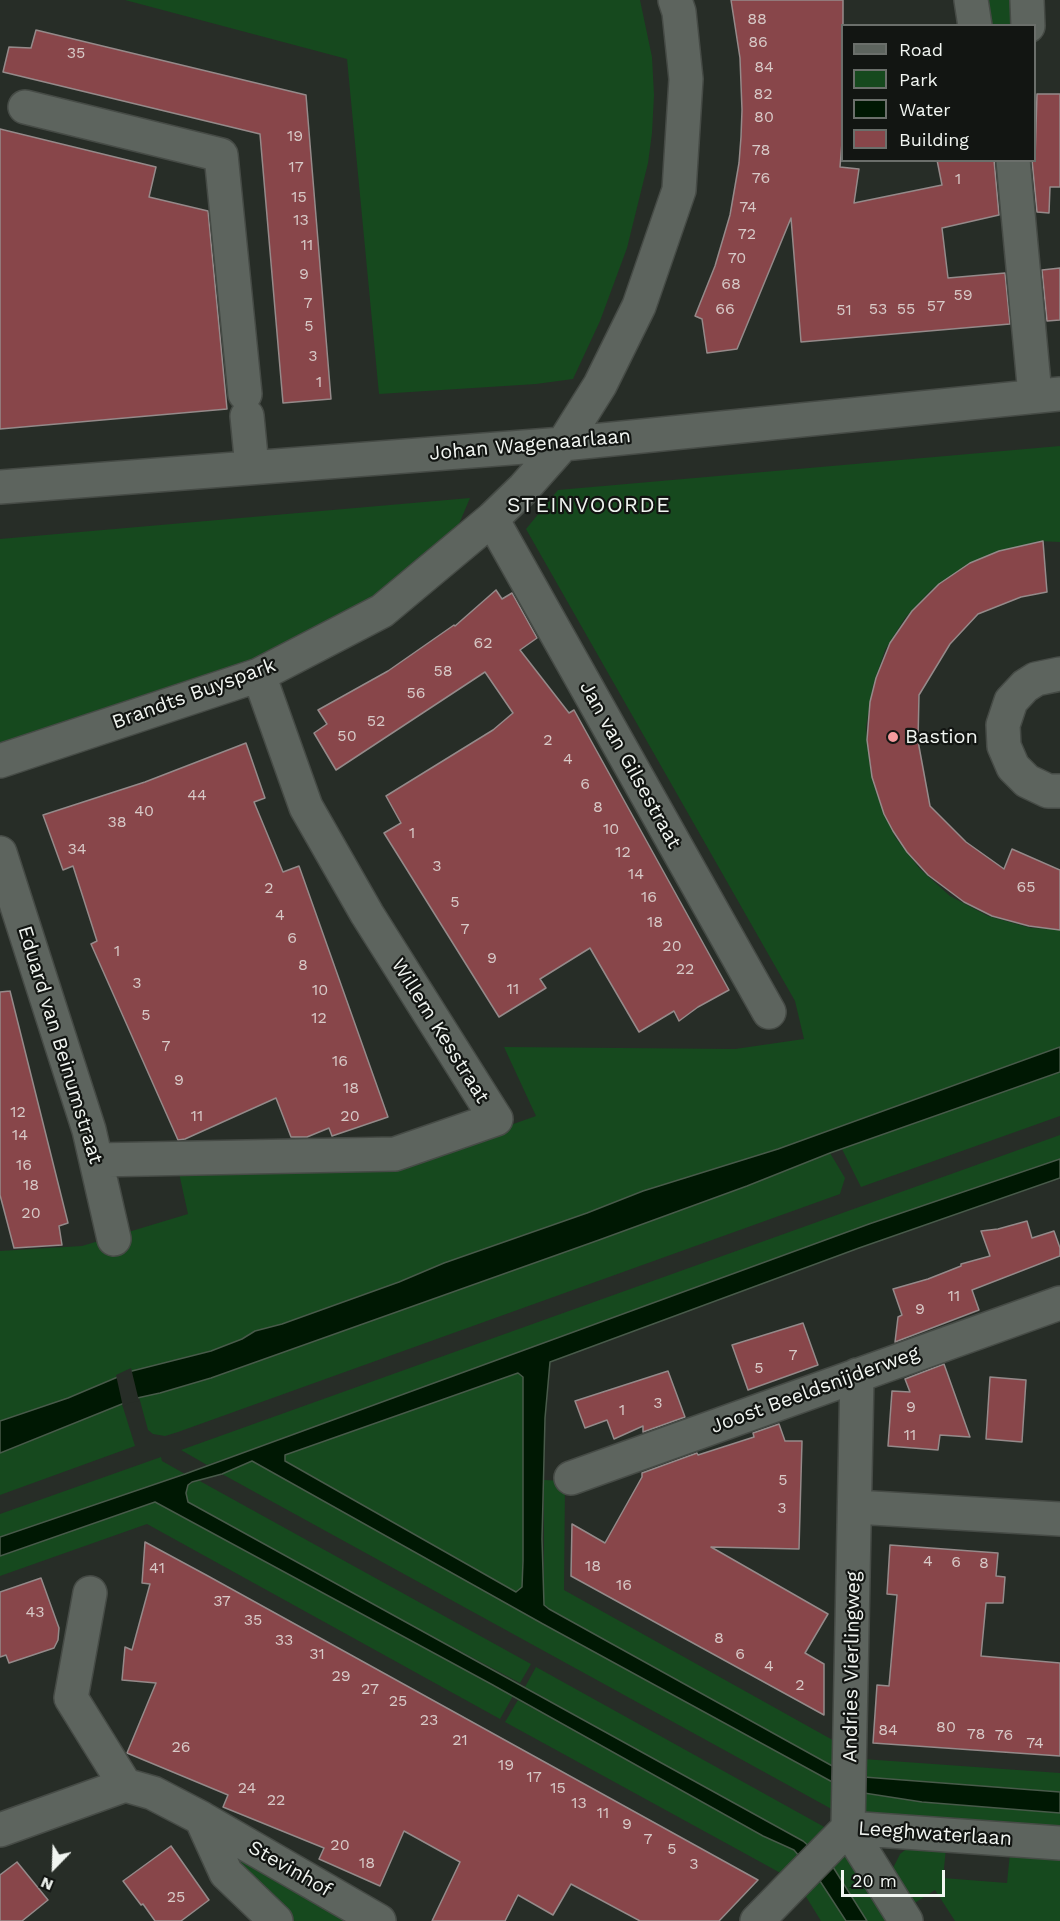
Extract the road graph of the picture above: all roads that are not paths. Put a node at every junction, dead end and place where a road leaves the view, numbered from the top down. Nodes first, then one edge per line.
1 (675, 0) edge
2 (971, 0) edge
3 (1027, 0) edge
4 (975, 24) edge
5 (1028, 24) edge
6 (25, 107) dead end
7 (1013, 162) edge
8 (1047, 394) edge
9 (562, 444) junction
10 (252, 467) junction
11 (0, 487) edge
12 (492, 519) junction
13 (1060, 674) edge
14 (259, 675) junction
15 (0, 761) edge
16 (1060, 791) edge
17 (0, 853) edge
18 (769, 1012) dead end
19 (97, 1160) junction
20 (114, 1239) dead end
21 (1060, 1303) edge
22 (857, 1375) junction
23 (571, 1478) dead end
24 (855, 1507) junction
25 (1060, 1519) edge
26 (90, 1593) dead end
27 (125, 1785) junction
28 (201, 1818) junction
29 (843, 1826) junction
30 (0, 1830) edge
31 (1060, 1843) edge
32 (276, 1921) edge
33 (379, 1921) edge
34 (757, 1921) edge
35 (906, 1921) edge

1 - 9 street, Brandts Buyspark
2 - 4 street
3 - 5 street
6 - 10 street
7 - 8 street
8 - 9 street, Johan Wagenaarlaan
9 - 10 street, Johan Wagenaarlaan
9 - 12 street, Brandts Buyspark
10 - 11 street, Johan Wagenaarlaan
12 - 14 street, Brandts Buyspark
12 - 18 street, Jan van Gilsestraat
13 - 16 street
14 - 15 street, Brandts Buyspark
14 - 19 street, Willem Kesstraat
17 - 19 street, Eduard van Beinumstraat
19 - 20 street, Eduard van Beinumstraat
21 - 22 street, Joost Beeldsnijderweg
22 - 23 street, Joost Beeldsnijderweg
22 - 24 street, Andries Vierlingweg
24 - 25 street
24 - 29 street, Andries Vierlingweg
26 - 27 street
27 - 28 street, Stevinhof
27 - 30 street
28 - 32 street, Stevinhof
28 - 33 street, Stevinhof
29 - 31 street, Leeghwaterlaan
29 - 34 street
29 - 35 street, Leeghwaterlaan

